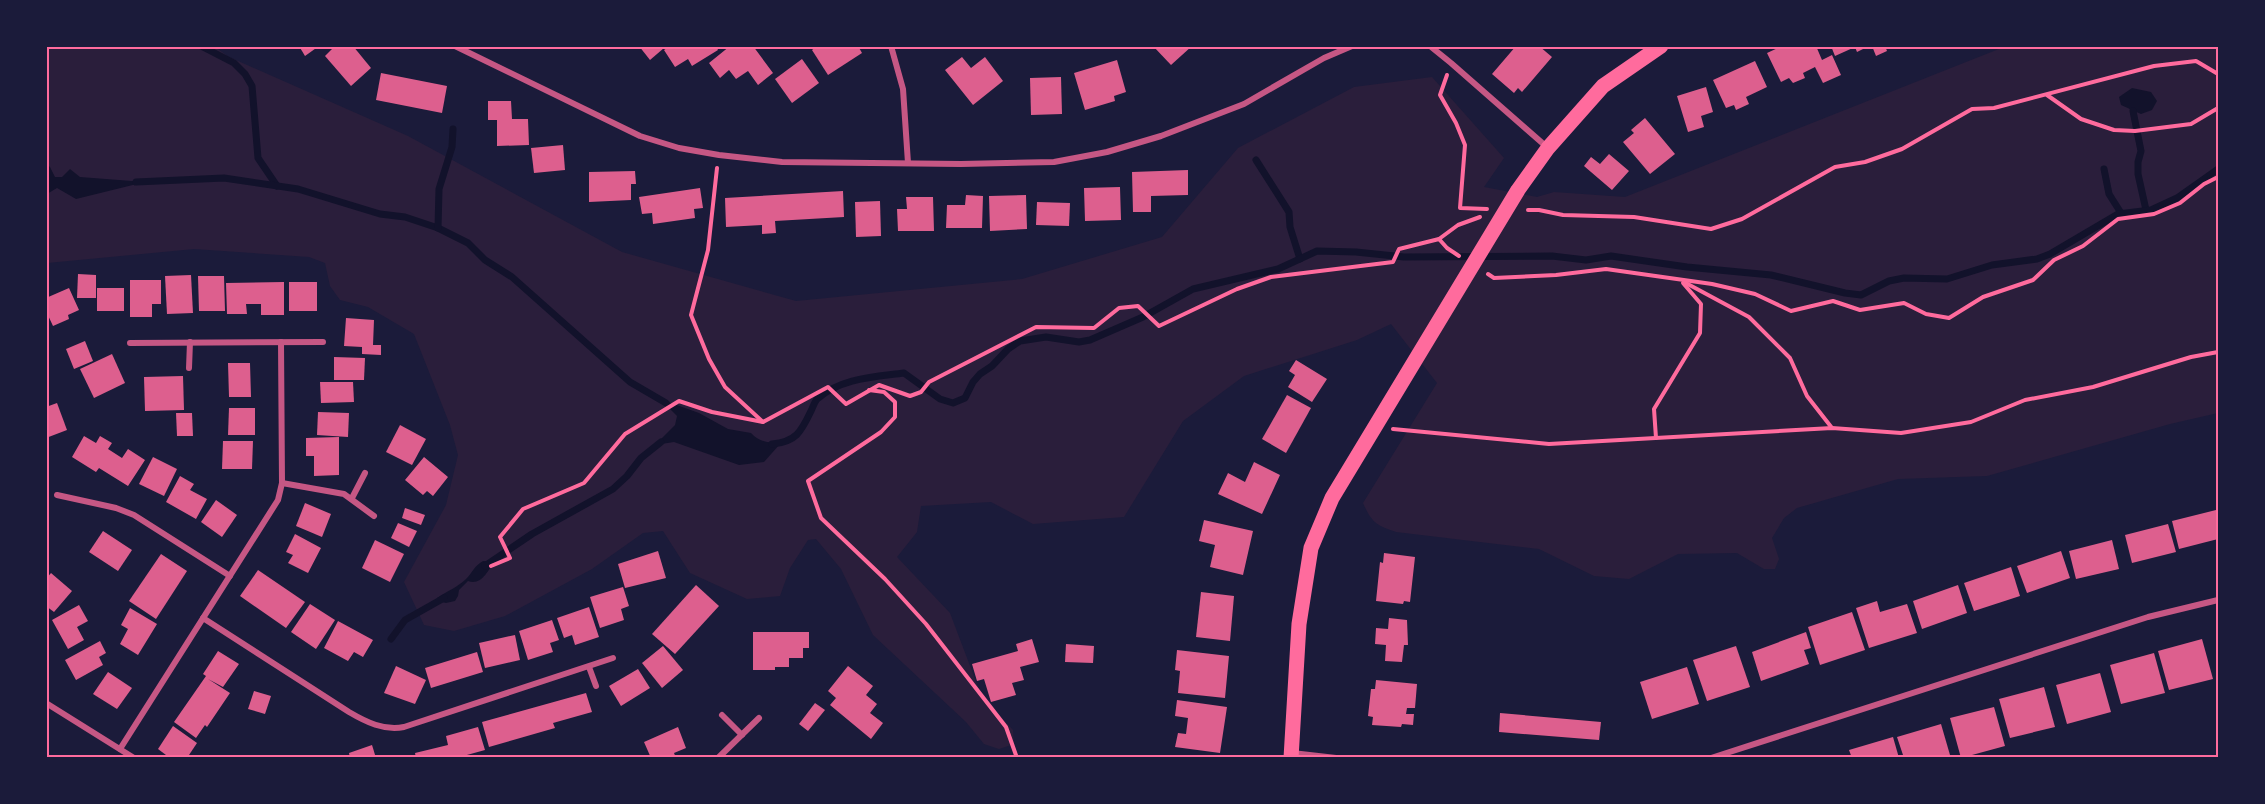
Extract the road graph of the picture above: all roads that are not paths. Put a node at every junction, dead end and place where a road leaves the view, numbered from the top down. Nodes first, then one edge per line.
1 (455, 46) edge
2 (891, 46) edge
3 (1352, 46) edge
4 (1430, 46) edge
5 (1661, 46) edge
6 (1548, 148) junction
7 (908, 163) junction
8 (190, 342) junction
9 (281, 342) junction
10 (323, 342) dead end
11 (130, 343) dead end
12 (189, 368) dead end
13 (365, 473) dead end
14 (282, 483) junction
15 (57, 495) dead end
16 (352, 498) junction
17 (374, 516) dead end
18 (230, 576) junction
19 (2218, 600) edge
20 (203, 618) junction
21 (613, 658) dead end
22 (589, 667) junction
23 (596, 686) dead end
24 (46, 703) edge
25 (722, 715) dead end
26 (759, 718) dead end
27 (742, 735) junction
28 (120, 749) junction
29 (1291, 755) edge
30 (134, 758) edge
31 (718, 758) edge
32 (1336, 758) edge
33 (1711, 758) edge

1 - 7 street
2 - 7 street
3 - 7 street
4 - 6 street
5 - 6 main road
6 - 29 main road
8 - 9 street
8 - 11 street
8 - 12 street
9 - 10 street
9 - 14 street
13 - 16 street
14 - 16 street
14 - 18 street
15 - 18 street
16 - 17 street
18 - 20 street
19 - 33 street
20 - 22 street
20 - 28 street
21 - 22 street
22 - 23 street
24 - 28 street
25 - 27 street
26 - 27 street
27 - 31 street
28 - 30 street
29 - 32 street

